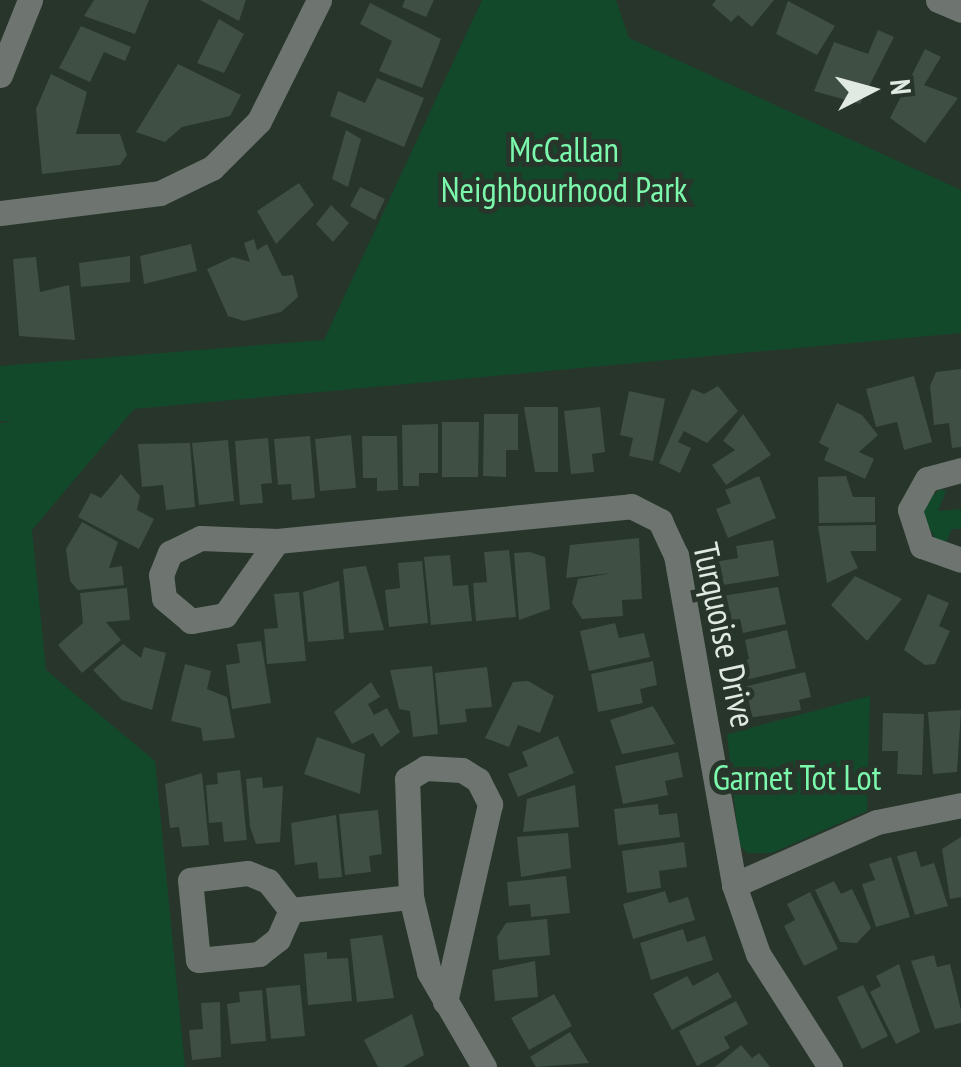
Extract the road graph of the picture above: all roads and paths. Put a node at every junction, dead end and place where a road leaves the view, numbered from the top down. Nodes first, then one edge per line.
1 (30, 0) edge
2 (319, 0) edge
3 (0, 75) edge
4 (0, 213) edge
5 (961, 470) edge
6 (277, 541) junction
7 (961, 560) edge
8 (961, 806) edge
9 (734, 885) junction
10 (411, 897) junction
11 (290, 910) junction
12 (445, 1002) junction
13 (484, 1067) edge
14 (830, 1067) edge

1 - 3 street
2 - 4 street
5 - 7 street
6 - 6 street, Turquoise Drive
6 - 9 street, Turquoise Drive
8 - 9 street
9 - 14 street, Turquoise Drive
10 - 11 street
10 - 12 street
10 - 12 street
11 - 11 street
12 - 13 street

